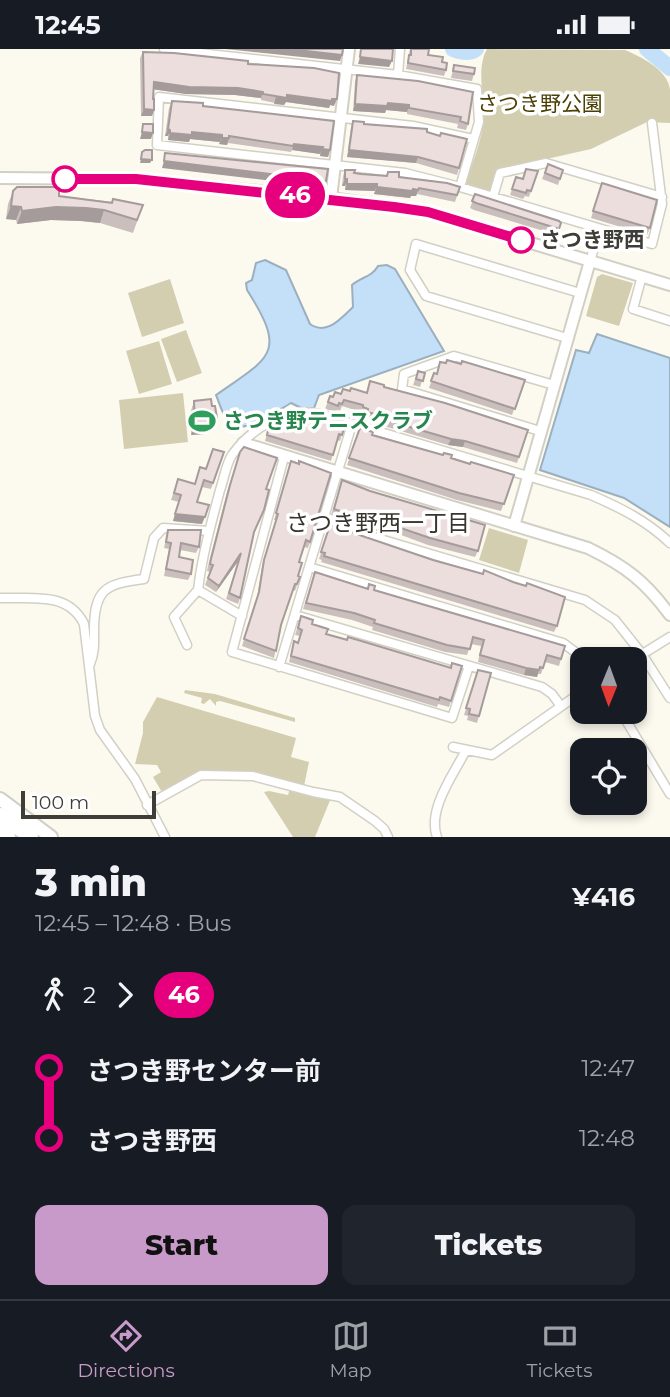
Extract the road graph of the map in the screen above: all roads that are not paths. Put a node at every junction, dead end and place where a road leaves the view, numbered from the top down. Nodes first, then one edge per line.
1 (164, 49) edge
2 (349, 49) edge
3 (400, 49) edge
4 (347, 70) junction
5 (398, 75) junction
6 (341, 118) junction
7 (652, 123) dead end
8 (473, 139) junction
9 (335, 165) junction
10 (0, 178) edge
11 (460, 187) junction
12 (493, 197) junction
13 (662, 197) junction
14 (331, 198) junction
15 (600, 229) junction
16 (590, 261) junction
17 (642, 277) junction
18 (670, 285) edge
19 (580, 293) junction
20 (670, 321) edge
21 (567, 338) junction
22 (554, 385) junction
23 (352, 424) junction
24 (540, 431) junction
25 (243, 443) junction
26 (284, 457) junction
27 (338, 473) junction
28 (528, 476) junction
29 (323, 522) junction
30 (514, 526) junction
31 (209, 531) junction
32 (670, 543) edge
33 (309, 567) junction
34 (198, 590) junction
35 (0, 598) edge
36 (295, 615) junction
37 (670, 615) edge
38 (242, 616) junction
39 (670, 637) edge
40 (187, 645) dead end
41 (636, 647) edge
42 (570, 648) edge
43 (648, 650) edge
44 (648, 663) edge
45 (90, 666) junction
46 (469, 666) junction
47 (279, 667) junction
48 (670, 698) edge
49 (570, 699) edge
50 (560, 705) junction
51 (629, 725) edge
52 (453, 747) dead end
53 (466, 750) junction
54 (670, 793) edge
55 (0, 799) edge
56 (147, 805) junction
57 (0, 815) edge
58 (0, 831) edge
59 (8, 837) edge
60 (32, 837) edge
61 (51, 837) edge
62 (165, 837) edge
63 (388, 837) edge
64 (437, 837) edge

1 - 4 street
2 - 4 street
3 - 5 street
4 - 5 street
4 - 6 street
5 - 8 street
6 - 8 street
6 - 9 street
6 - 9 street
7 - 13 street
8 - 11 street
9 - 11 street
9 - 14 street
10 - 14 street
11 - 12 street
12 - 13 street
12 - 15 street
13 - 15 street
14 - 16 street
15 - 16 street
16 - 17 street
16 - 19 street
17 - 18 street
17 - 20 street
19 - 21 street
19 - 21 street
21 - 22 street
22 - 24 street
22 - 24 street
23 - 25 street
23 - 27 street
23 - 28 street
24 - 28 street
25 - 26 street
25 - 31 street
26 - 27 street
26 - 38 street
27 - 29 street
27 - 30 street
28 - 30 street
28 - 32 street
29 - 33 street
29 - 41 street
30 - 37 street
31 - 34 street
31 - 45 street
33 - 36 street
33 - 42 street
34 - 38 street
34 - 40 street
35 - 45 street
36 - 46 street
36 - 47 street
38 - 47 street
39 - 43 street
44 - 48 street
45 - 56 street
46 - 47 street
46 - 50 street
49 - 50 street
50 - 53 street
51 - 54 street
52 - 53 street
53 - 64 street
55 - 61 main road
56 - 62 street
56 - 63 street
57 - 60 highway
58 - 59 highway

